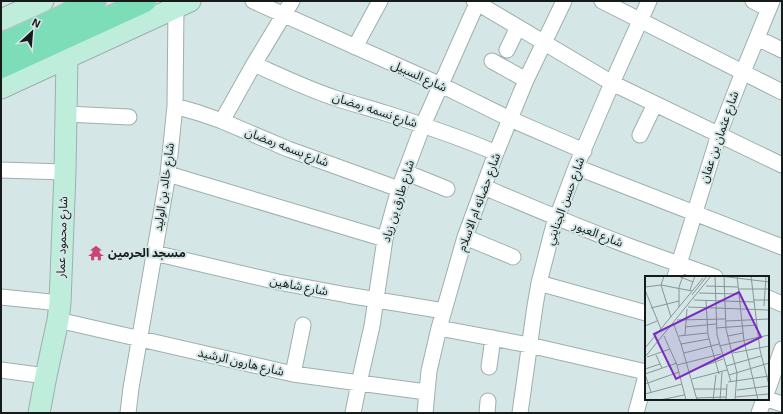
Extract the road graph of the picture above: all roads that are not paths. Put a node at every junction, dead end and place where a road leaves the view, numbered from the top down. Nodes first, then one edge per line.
1 (43, 1) edge
2 (95, 1) edge
3 (145, 1) edge
4 (253, 1) edge
5 (292, 1) edge
6 (380, 1) edge
7 (564, 1) edge
8 (602, 1) edge
9 (649, 1) edge
10 (753, 1) edge
11 (477, 2) edge
12 (21, 3) dead end
13 (183, 4) edge
14 (770, 5) edge
15 (1, 10) edge
16 (284, 15) junction
17 (1, 20) edge
18 (640, 20) junction
19 (518, 27) junction
20 (757, 38) junction
21 (543, 42) junction
22 (1, 45) edge
23 (355, 47) junction
24 (507, 50) dead end
25 (782, 50) edge
26 (67, 58) junction
27 (492, 61) dead end
28 (254, 64) junction
29 (1, 67) edge
30 (743, 72) junction
31 (526, 80) junction
32 (612, 83) junction
33 (441, 85) junction
34 (1, 88) edge
35 (782, 92) edge
36 (655, 104) junction
37 (175, 106) junction
38 (66, 114) junction
39 (129, 117) dead end
40 (510, 119) junction
41 (222, 121) junction
42 (423, 125) junction
43 (719, 134) junction
44 (640, 135) dead end
45 (584, 151) junction
46 (496, 153) junction
47 (782, 165) edge
48 (576, 167) junction
49 (1, 170) edge
50 (65, 172) junction
51 (405, 172) junction
52 (168, 174) junction
53 (484, 187) junction
54 (399, 189) junction
55 (447, 189) dead end
56 (694, 213) junction
57 (557, 218) junction
58 (466, 237) junction
59 (385, 239) junction
60 (782, 247) edge
61 (154, 253) junction
62 (513, 257) dead end
63 (677, 270) edge
64 (710, 276) edge
65 (539, 283) junction
66 (1, 296) edge
67 (769, 298) edge
68 (376, 300) junction
69 (782, 304) edge
70 (444, 311) junction
71 (59, 312) junction
72 (645, 313) edge
73 (303, 325) dead end
74 (439, 328) junction
75 (493, 338) junction
76 (140, 339) junction
77 (529, 345) junction
78 (782, 349) edge
79 (489, 367) dead end
80 (1, 370) edge
81 (645, 372) edge
82 (293, 374) junction
83 (46, 376) junction
84 (645, 380) edge
85 (359, 383) junction
86 (769, 386) edge
87 (426, 392) junction
88 (766, 400) edge
89 (769, 400) edge
90 (782, 404) edge
91 (132, 412) edge
92 (40, 413) edge
93 (353, 413) edge
94 (425, 413) edge
95 (520, 413) edge
96 (636, 413) edge
97 (759, 413) edge

1 - 17 street
2 - 22 main road
3 - 29 main road
4 - 16 street, شارع السبيل
5 - 16 street
6 - 23 street
7 - 21 street, شارع حضانه ام الاسلام
8 - 18 street
9 - 18 street, شارع حسن الجنايني
10 - 14 street
11 - 19 street
11 - 33 street, شارع طارق بن زياد
12 - 15 street
13 - 26 street
13 - 37 street, شارع خالد بن الوليد
14 - 20 street, شارع عثمان بن عفان
16 - 23 street, شارع السبيل
16 - 28 street
18 - 30 street
18 - 32 street, شارع حسن الجنايني
19 - 21 street
19 - 24 street
20 - 25 street
20 - 30 street, شارع عثمان بن عفان
21 - 31 street, شارع حضانه ام الاسلام
21 - 32 street
23 - 33 street, شارع السبيل
26 - 34 street
26 - 38 street, شارع محمود عمار
27 - 31 street
28 - 41 street
28 - 42 street, شارع نسمه رمضان
30 - 35 street
30 - 43 street, شارع عثمان بن عفان
31 - 40 street, شارع حضانه ام الاسلام
32 - 36 street
32 - 45 street, شارع حسن الجنايني
33 - 40 street, شارع السبيل
33 - 42 street, شارع طارق بن زياد
36 - 43 street
36 - 44 street
37 - 41 street, شارع بسمه رمضان
37 - 52 street, شارع خالد بن الوليد
38 - 39 street
38 - 50 street, شارع محمود عمار
40 - 45 street, شارع السبيل
40 - 46 street, شارع حضانه ام الاسلام
41 - 54 street, شارع بسمه رمضان
42 - 46 street, شارع نسمه رمضان
42 - 51 street, شارع طارق بن زياد
43 - 47 street
43 - 56 street, شارع عثمان بن عفان
45 - 48 street, شارع حسن الجنايني
46 - 53 street, شارع حضانه ام الاسلام
48 - 56 street
48 - 57 street, شارع حسن الجنايني
49 - 50 street
50 - 71 street, شارع محمود عمار
51 - 54 street, شارع طارق بن زياد
51 - 55 street
52 - 59 street
52 - 61 street, شارع خالد بن الوليد
53 - 57 street, شارع العبور
53 - 58 street, شارع حضانه ام الاسلام
54 - 59 street, شارع طارق بن زياد
56 - 60 street
56 - 63 street, شارع عثمان بن عفان
57 - 63 street, شارع العبور
57 - 65 street, شارع حسن الجنايني
58 - 62 street
58 - 70 street, شارع حضانه ام الاسلام
59 - 68 street, شارع طارق بن زياد
61 - 68 street, شارع شاهين
61 - 76 street, شارع خالد بن الوليد
63 - 64 street, شارع العبور
65 - 72 street
65 - 77 street, شارع حسن الجنايني
66 - 71 street, شارع هارون الرشيد
67 - 69 street
68 - 70 street, شارع شاهين
68 - 85 street, شارع طارق بن زياد
70 - 74 street, شارع حضانه ام الاسلام
71 - 76 street, شارع هارون الرشيد
71 - 83 street, شارع محمود عمار
73 - 82 street
74 - 75 street
74 - 87 street, شارع حضانه ام الاسلام
75 - 77 street
75 - 79 street
76 - 82 street, شارع هارون الرشيد
76 - 91 street, شارع خالد بن الوليد
77 - 81 street
77 - 95 street, شارع حسن الجنايني
78 - 86 street
80 - 83 street
82 - 85 street, شارع هارون الرشيد
83 - 92 street, شارع محمود عمار
84 - 96 street
85 - 87 street, شارع هارون الرشيد
85 - 93 street, شارع طارق بن زياد
87 - 94 street, شارع حضانه ام الاسلام
88 - 97 street
89 - 90 street

